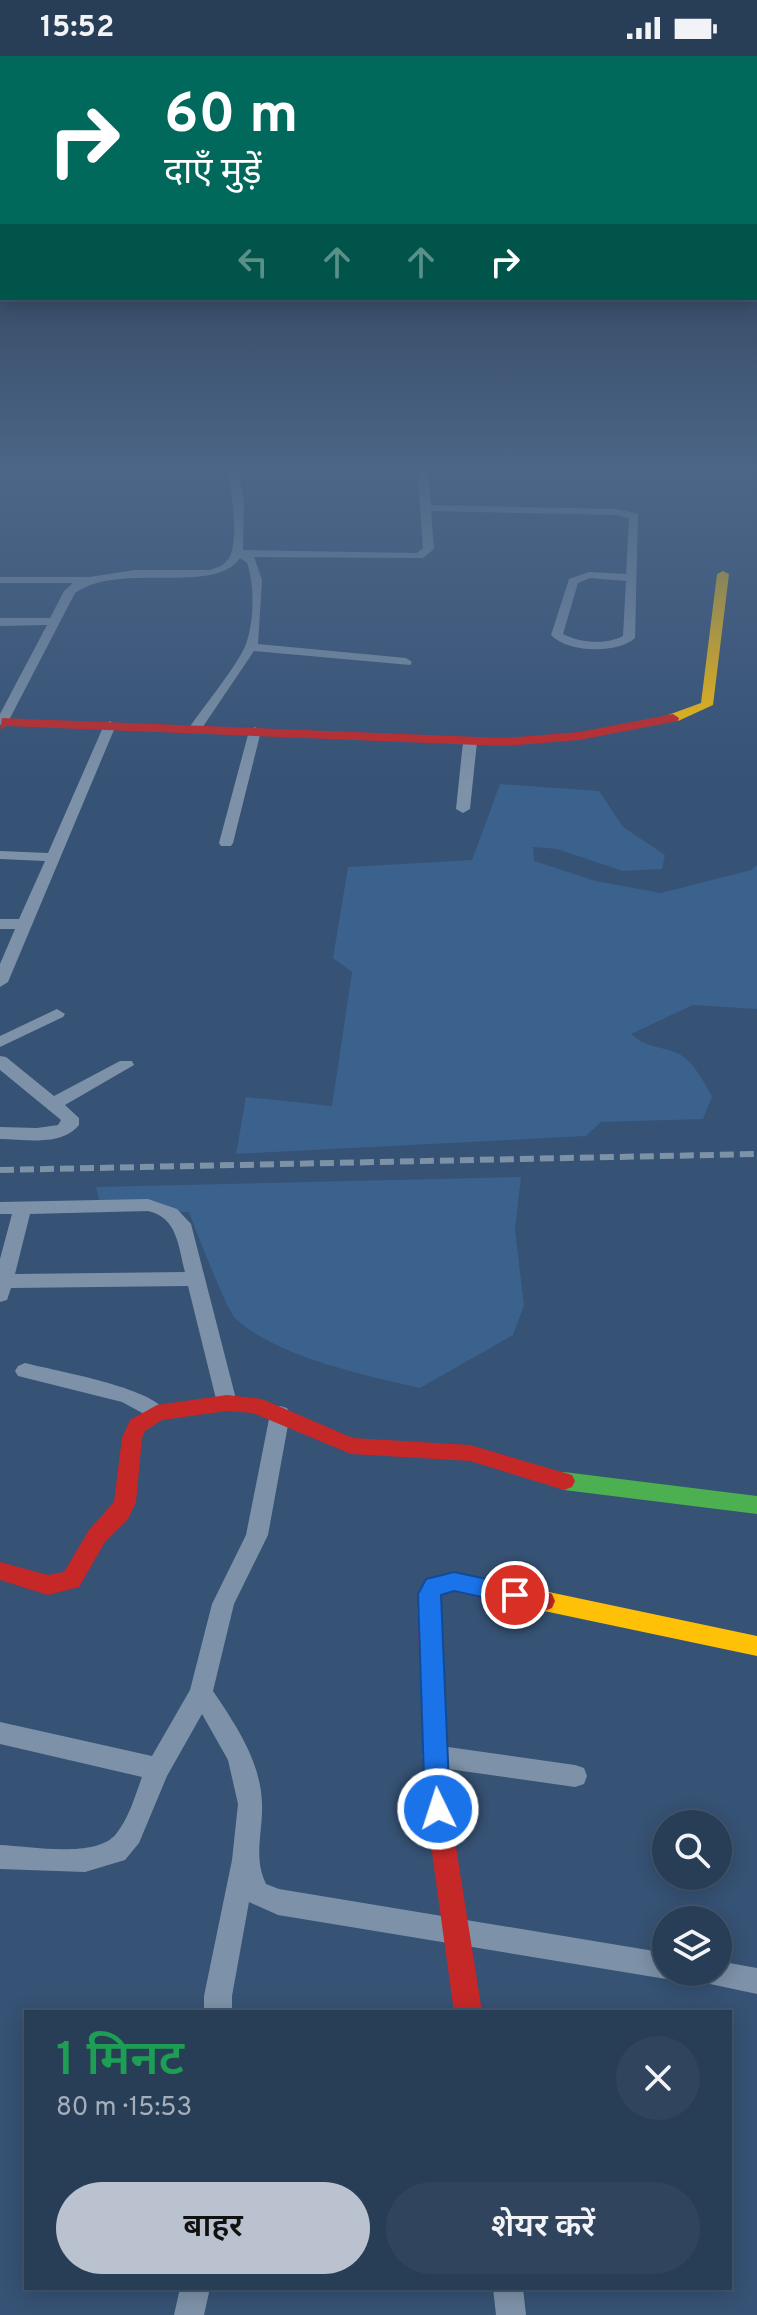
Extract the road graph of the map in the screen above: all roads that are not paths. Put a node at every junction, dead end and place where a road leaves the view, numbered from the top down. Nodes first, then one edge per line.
1 (212, 572) edge
2 (256, 572) edge
3 (631, 572) edge
4 (723, 574) dead end
5 (631, 578) junction
6 (0, 580) edge
7 (88, 580) junction
8 (54, 621) junction
9 (0, 622) edge
10 (251, 647) junction
11 (406, 662) dead end
12 (1, 724) edge
13 (110, 725) junction
14 (195, 728) junction
15 (255, 731) junction
16 (470, 742) junction
17 (463, 809) dead end
18 (226, 843) dead end
19 (0, 855) edge
20 (53, 857) junction
21 (0, 924) edge
22 (25, 924) junction
23 (0, 982) edge
24 (57, 1014) dead end
25 (0, 1042) edge
26 (0, 1061) edge
27 (126, 1065) dead end
28 (53, 1104) junction
29 (0, 1133) edge
30 (23, 1207) junction
31 (0, 1208) edge
32 (196, 1279) junction
33 (2, 1288) edge
34 (25, 1371) dead end
35 (227, 1403) junction
36 (157, 1413) junction
37 (280, 1414) junction
38 (757, 1505) edge
39 (0, 1571) edge
40 (757, 1646) edge
41 (201, 1693) junction
42 (0, 1733) edge
43 (434, 1756) junction
44 (158, 1769) junction
45 (575, 1776) dead end
46 (0, 1857) edge
47 (243, 1864) junction
48 (456, 1931) junction
49 (652, 1964) edge
50 (732, 1977) edge
51 (757, 1981) edge
52 (218, 2010) edge
53 (468, 2010) edge
54 (195, 2290) edge
55 (508, 2290) edge
56 (189, 2315) edge
57 (511, 2315) edge

1 - 7 street
2 - 10 street
3 - 5 street
4 - 16 street
5 - 5 street
6 - 7 street
7 - 8 street
8 - 9 street
8 - 12 street
10 - 11 street
10 - 14 street
12 - 13 street
13 - 14 street
13 - 20 street
14 - 15 street
15 - 16 street
15 - 18 street
16 - 17 street
19 - 20 street
20 - 22 street
21 - 22 street
22 - 23 street
24 - 25 street
26 - 28 street
27 - 28 street
28 - 29 street
30 - 31 street
30 - 32 street
30 - 33 street
32 - 33 street
32 - 35 street
34 - 36 street
35 - 36 street
35 - 37 street
36 - 39 street
37 - 38 street
37 - 41 street
40 - 43 street
41 - 44 street
41 - 47 street
42 - 44 street
43 - 45 street
43 - 48 street
44 - 46 street
47 - 48 street
47 - 52 street
48 - 49 street
48 - 53 street
50 - 51 street
54 - 56 street
55 - 57 street

